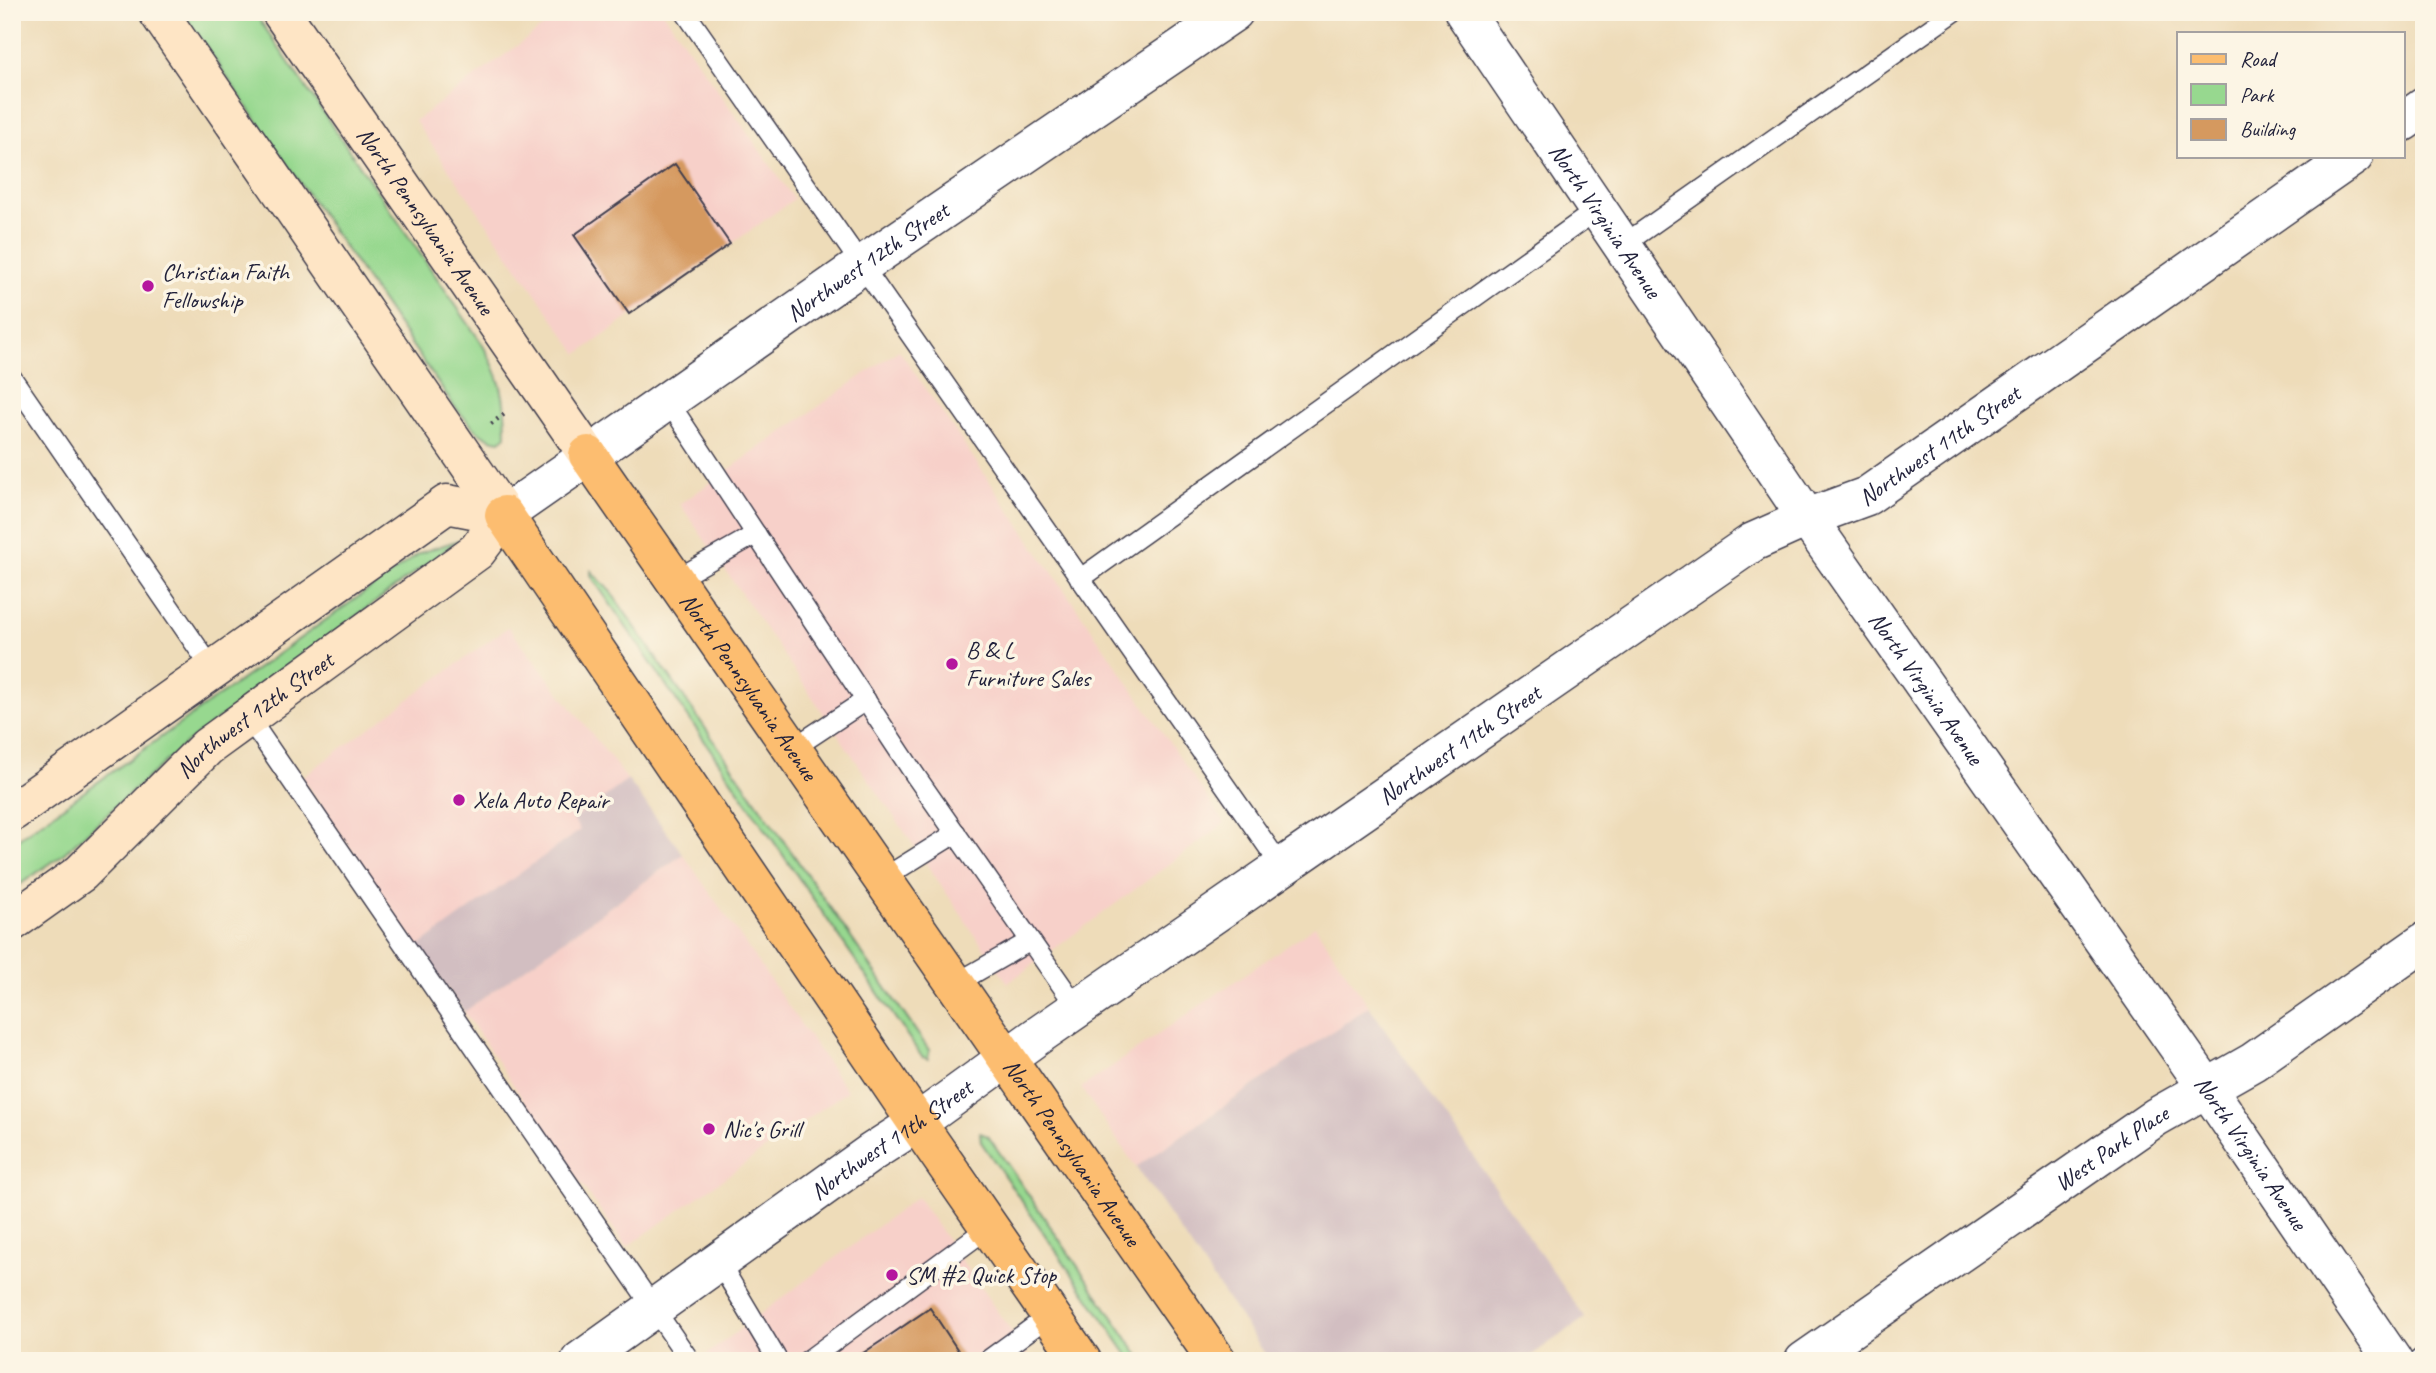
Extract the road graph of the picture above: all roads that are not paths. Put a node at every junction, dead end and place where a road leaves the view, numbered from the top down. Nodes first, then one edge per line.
1 (158, 12) edge
2 (281, 12) edge
3 (685, 12) edge
4 (1234, 12) edge
5 (1464, 12) edge
6 (1954, 12) edge
7 (2424, 107) edge
8 (2404, 121) edge
9 (2351, 158) edge
10 (1598, 209) junction
11 (1623, 245) junction
12 (862, 265) junction
13 (12, 378) edge
14 (668, 401) junction
15 (588, 455) junction
16 (504, 515) junction
17 (1807, 518) junction
18 (756, 534) junction
19 (1080, 579) junction
20 (675, 580) junction
21 (213, 670) junction
22 (866, 700) junction
23 (248, 717) junction
24 (792, 749) junction
25 (12, 812) edge
26 (956, 833) junction
27 (1282, 867) junction
28 (883, 879) junction
29 (12, 922) edge
30 (1030, 941) junction
31 (2424, 942) edge
32 (955, 984) junction
33 (1078, 1009) junction
34 (1007, 1058) junction
35 (2207, 1088) junction
36 (917, 1123) junction
37 (989, 1227) junction
38 (719, 1262) junction
39 (654, 1308) junction
40 (1050, 1315) junction
41 (2424, 1356) edge
42 (580, 1361) edge
43 (690, 1361) edge
44 (778, 1361) edge
45 (807, 1361) edge
46 (987, 1361) edge
47 (1082, 1361) edge
48 (1217, 1361) edge
49 (1804, 1361) edge
50 (2393, 1361) edge
51 (2418, 1361) edge

1 - 16 street
2 - 15 street, North Pennsylvania Avenue
3 - 12 lane
4 - 12 street, Northwest 12th Street
5 - 10 street, North Virginia Avenue
6 - 11 lane
7 - 8 street
9 - 17 street, Northwest 11th Street
10 - 11 street, North Virginia Avenue
10 - 19 lane
11 - 17 street, North Virginia Avenue
12 - 14 street, Northwest 12th Street
12 - 19 lane
13 - 21 lane
14 - 15 street, Northwest 12th Street
14 - 18 lane
15 - 16 street, Northwest 12th Street
15 - 20 main road, North Pennsylvania Avenue
16 - 21 street
16 - 23 street, Northwest 12th Street
16 - 36 main road
17 - 27 street, Northwest 11th Street
17 - 35 street, North Virginia Avenue
18 - 20 lane
18 - 22 lane
19 - 27 lane
20 - 24 main road, North Pennsylvania Avenue
21 - 25 street
22 - 24 lane
22 - 26 lane
23 - 29 street, Northwest 12th Street
23 - 39 lane
24 - 28 main road, North Pennsylvania Avenue
26 - 28 lane
26 - 30 lane
27 - 33 street, Northwest 11th Street
28 - 32 main road, North Pennsylvania Avenue
30 - 32 lane
30 - 33 lane
31 - 35 street, West Park Place
32 - 34 main road, North Pennsylvania Avenue
33 - 34 street, Northwest 11th Street
34 - 36 street, Northwest 11th Street
34 - 48 main road, North Pennsylvania Avenue
35 - 49 street, West Park Place
35 - 50 street, North Virginia Avenue
36 - 37 main road
36 - 38 street, Northwest 11th Street
37 - 40 main road
37 - 45 lane
38 - 39 street, Northwest 11th Street
38 - 44 lane
39 - 42 street, Northwest 11th Street
39 - 43 lane
40 - 46 lane
40 - 47 main road
41 - 51 lane

